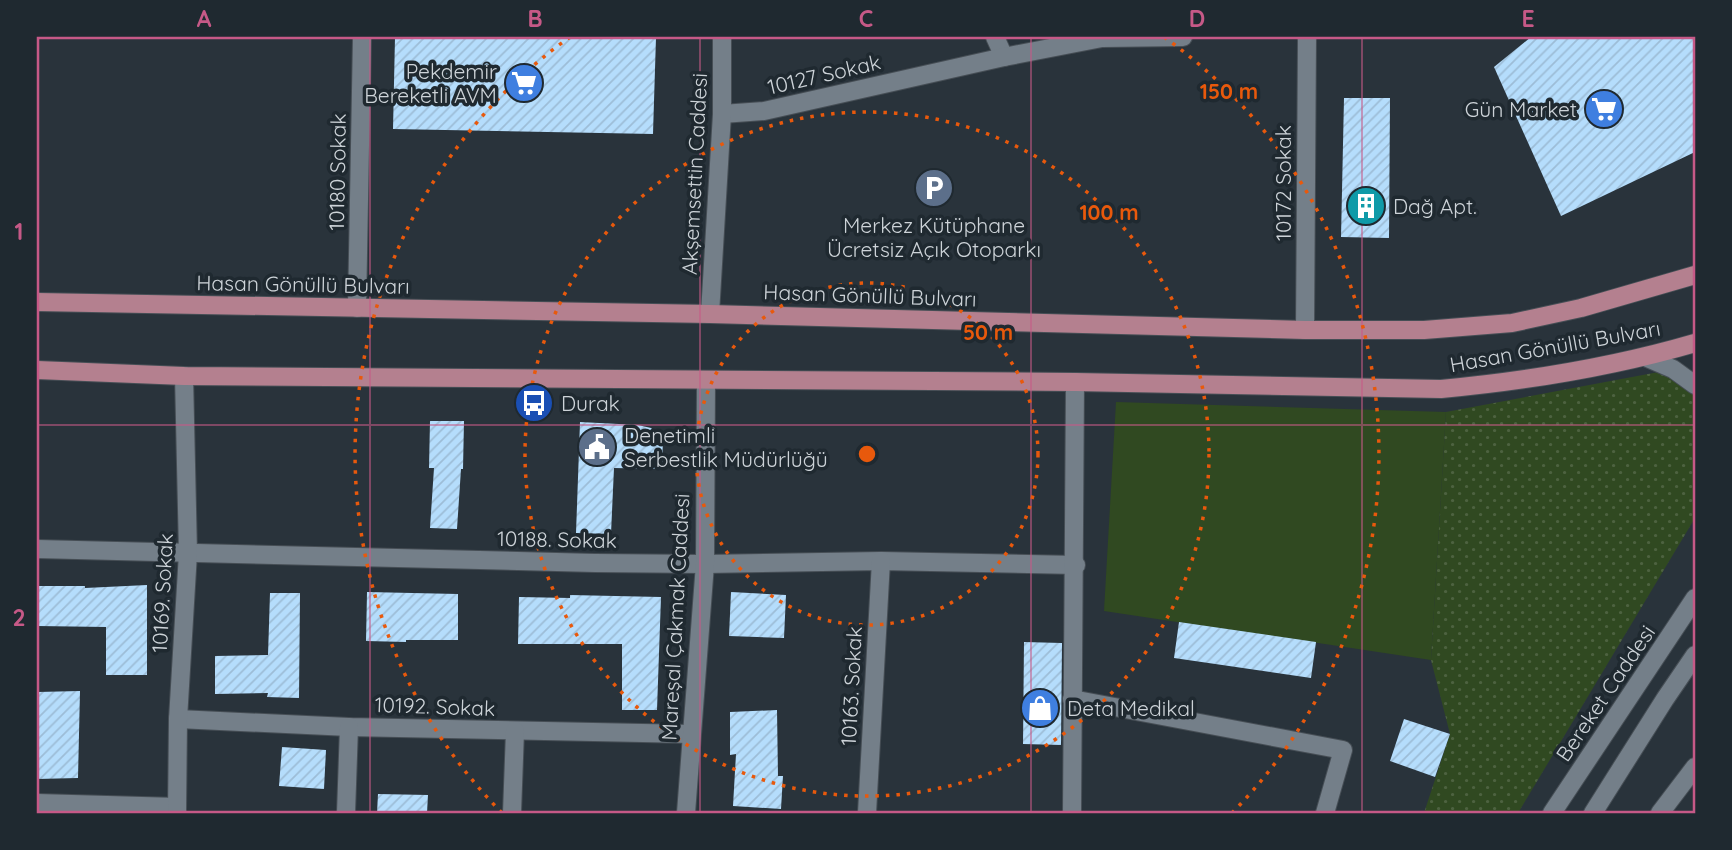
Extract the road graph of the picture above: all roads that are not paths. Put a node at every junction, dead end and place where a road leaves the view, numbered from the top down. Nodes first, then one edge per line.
1 (362, 37) edge
2 (722, 37) edge
3 (995, 37) edge
4 (1183, 37) edge
5 (1307, 37) edge
6 (1004, 57) junction
7 (722, 114) junction
8 (1695, 275) edge
9 (37, 302) edge
10 (356, 309) junction
11 (710, 314) junction
12 (1305, 330) junction
13 (1695, 343) edge
14 (1645, 357) junction
15 (37, 370) edge
16 (184, 376) junction
17 (706, 381) junction
18 (1075, 382) junction
19 (1695, 384) edge
20 (37, 549) edge
21 (188, 553) junction
22 (881, 561) junction
23 (705, 564) junction
24 (1076, 565) junction
25 (1695, 598) edge
26 (1695, 655) edge
27 (1072, 699) junction
28 (178, 719) junction
29 (349, 727) junction
30 (515, 732) junction
31 (691, 734) junction
32 (1695, 766) edge
33 (37, 803) edge
34 (177, 810) edge
35 (346, 813) edge
36 (512, 813) edge
37 (686, 813) edge
38 (867, 813) edge
39 (1072, 813) edge
40 (1325, 813) edge
41 (1552, 813) edge
42 (1593, 813) edge
43 (1661, 813) edge

1 - 10 street, 10180 Sokak
2 - 7 street, Akşemsettin Caddesi
3 - 6 street
4 - 6 street, 10127 Sokak
5 - 12 street, 10172 Sokak
6 - 7 street, 10127 Sokak
7 - 11 street, Akşemsettin Caddesi
8 - 12 main road, Hasan Gönüllü Bulvarı
9 - 10 main road, Hasan Gönüllü Bulvarı
10 - 11 main road, Hasan Gönüllü Bulvarı
11 - 12 main road, Hasan Gönüllü Bulvarı
13 - 14 main road, Hasan Gönüllü Bulvarı
14 - 18 main road, Hasan Gönüllü Bulvarı
14 - 19 street
15 - 16 main road, Hasan Gönüllü Bulvarı
16 - 17 main road, Hasan Gönüllü Bulvarı
16 - 21 street, 10169. Sokak
17 - 18 main road, Hasan Gönüllü Bulvarı
17 - 23 street, Mareşal Çakmak Caddesi
18 - 24 street
20 - 21 street, 10188. Sokak
21 - 23 street, 10188. Sokak
21 - 28 street, 10169. Sokak
22 - 23 street, 10188. Sokak
22 - 24 street, 10188. Sokak
22 - 38 street, 10163. Sokak
23 - 31 street, Mareşal Çakmak Caddesi
24 - 27 street
25 - 41 street, Bereket Caddesi
26 - 42 street
27 - 39 street
27 - 40 street
28 - 29 street, 10192. Sokak
28 - 34 street, 10169. Sokak
29 - 30 street, 10192. Sokak
29 - 35 street
30 - 31 street, 10192. Sokak
30 - 36 street
31 - 37 street, Mareşal Çakmak Caddesi
32 - 43 street
33 - 34 street

